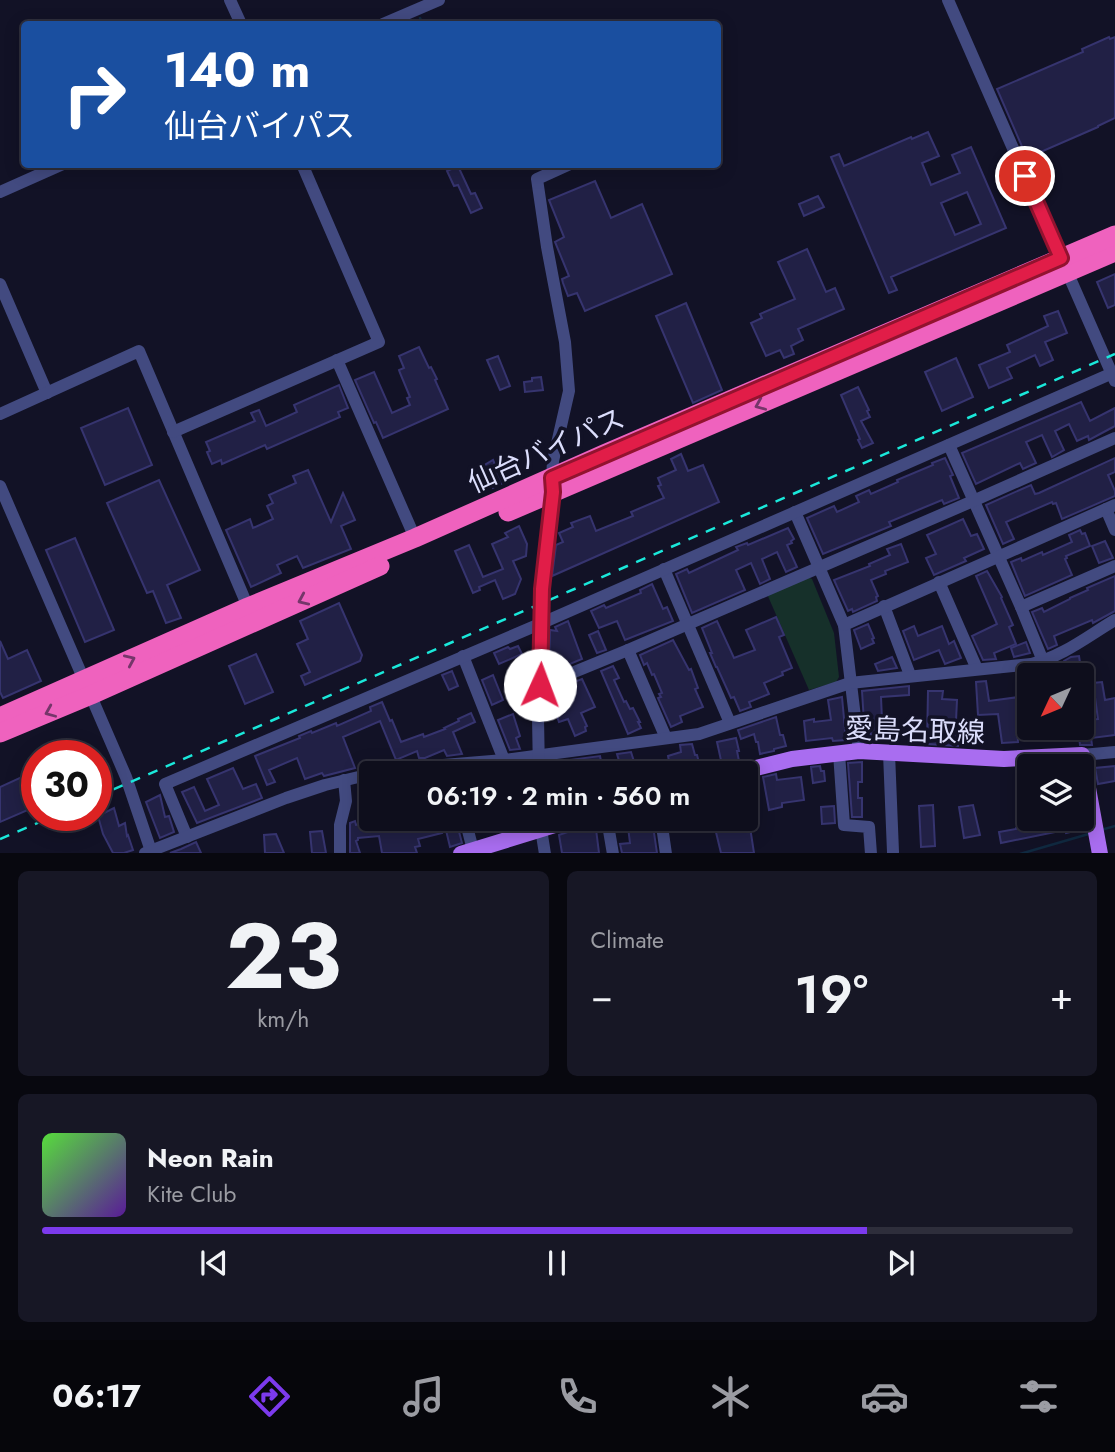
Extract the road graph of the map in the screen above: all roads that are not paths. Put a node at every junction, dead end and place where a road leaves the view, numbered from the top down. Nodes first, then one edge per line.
1 (230, 0) edge
2 (439, 0) edge
3 (948, 0) edge
4 (240, 21) edge
5 (390, 21) edge
6 (54, 168) edge
7 (304, 168) edge
8 (561, 168) edge
9 (0, 192) edge
10 (1115, 235) edge
11 (1115, 252) edge
12 (1064, 265) junction
13 (0, 284) edge
14 (337, 360) junction
15 (1114, 376) edge
16 (47, 393) junction
17 (0, 414) edge
18 (173, 432) junction
19 (1115, 438) edge
20 (949, 446) junction
21 (552, 485) junction
22 (0, 486) edge
23 (973, 501) junction
24 (4, 504) edge
25 (1111, 507) edge
26 (795, 512) junction
27 (1115, 530) edge
28 (415, 538) junction
29 (997, 556) junction
30 (1115, 566) edge
31 (818, 568) junction
32 (664, 569) junction
33 (939, 582) junction
34 (884, 606) junction
35 (248, 607) junction
36 (1021, 607) junction
37 (1115, 620) edge
38 (542, 623) junction
39 (687, 623) junction
40 (844, 625) junction
41 (628, 650) junction
42 (463, 656) junction
43 (1043, 661) junction
44 (977, 669) junction
45 (910, 676) junction
46 (850, 683) junction
47 (540, 685) junction
48 (88, 687) junction
49 (0, 717) edge
50 (730, 723) junction
51 (0, 733) edge
52 (666, 738) junction
53 (859, 751) junction
54 (1115, 752) edge
55 (839, 753) junction
56 (889, 753) junction
57 (1093, 754) edge
58 (538, 755) junction
59 (1017, 758) edge
60 (504, 760) junction
61 (498, 761) edge
62 (539, 761) edge
63 (758, 768) edge
64 (359, 777) edge
65 (344, 780) junction
66 (1094, 825) edge
67 (466, 831) edge
68 (526, 831) edge
69 (546, 831) edge
70 (609, 831) edge
71 (663, 831) edge
72 (187, 837) junction
73 (467, 852) edge
74 (893, 852) dead end
75 (149, 853) edge
76 (340, 853) edge
77 (545, 853) edge
78 (613, 853) edge
79 (666, 853) edge
80 (871, 853) edge
81 (1100, 853) edge

1 - 4 street
2 - 5 street
3 - 12 street
6 - 9 street
7 - 14 street
8 - 21 street
10 - 12 highway, 仙台バイパス
11 - 12 highway, 仙台バイパス
12 - 15 street
12 - 21 highway, 仙台バイパス
13 - 16 street
14 - 18 street
14 - 28 street
15 - 20 street
16 - 17 street
16 - 18 street
18 - 35 street
19 - 23 street
20 - 23 street
20 - 26 street
21 - 28 highway, 仙台バイパス
21 - 38 street
21 -> 48 highway, 仙台バイパス
22 - 24 street
23 - 29 street
23 - 31 street
24 - 48 street
25 - 27 street
25 - 29 street
26 - 31 street
26 - 32 street
28 - 35 highway, 仙台バイパス
29 - 33 street
29 - 36 street
30 - 36 street
31 - 39 street
31 - 40 street
32 - 38 street
32 - 39 street
33 - 34 street
33 - 44 street
34 - 40 street
34 - 45 street
48 -> 35 highway, 仙台バイパス
36 - 43 street
37 - 43 street
38 - 42 street
38 - 47 street
39 - 41 street
39 - 50 street
40 - 46 street
41 - 47 street
41 - 52 street
42 - 60 street
42 - 72 street
43 - 44 street
44 - 45 street
45 - 46 street
46 - 50 street
46 - 53 street
47 - 58 street
48 - 49 highway, 仙台バイパス
48 -> 51 highway, 仙台バイパス
48 - 75 street
50 - 52 street
52 - 58 street
53 - 55 main road, 愛島名取線
53 - 56 main road, 愛島名取線
54 - 57 street
55 - 63 main road, 愛島名取線
55 - 80 street
56 - 59 main road, 愛島名取線
56 - 74 street
58 - 60 street
58 - 62 street
60 - 61 street
64 - 65 street
65 - 72 street
65 - 76 street
66 - 81 main road
67 - 73 street
68 - 73 main road
69 - 77 street
70 - 78 street
71 - 79 street
72 - 75 street

